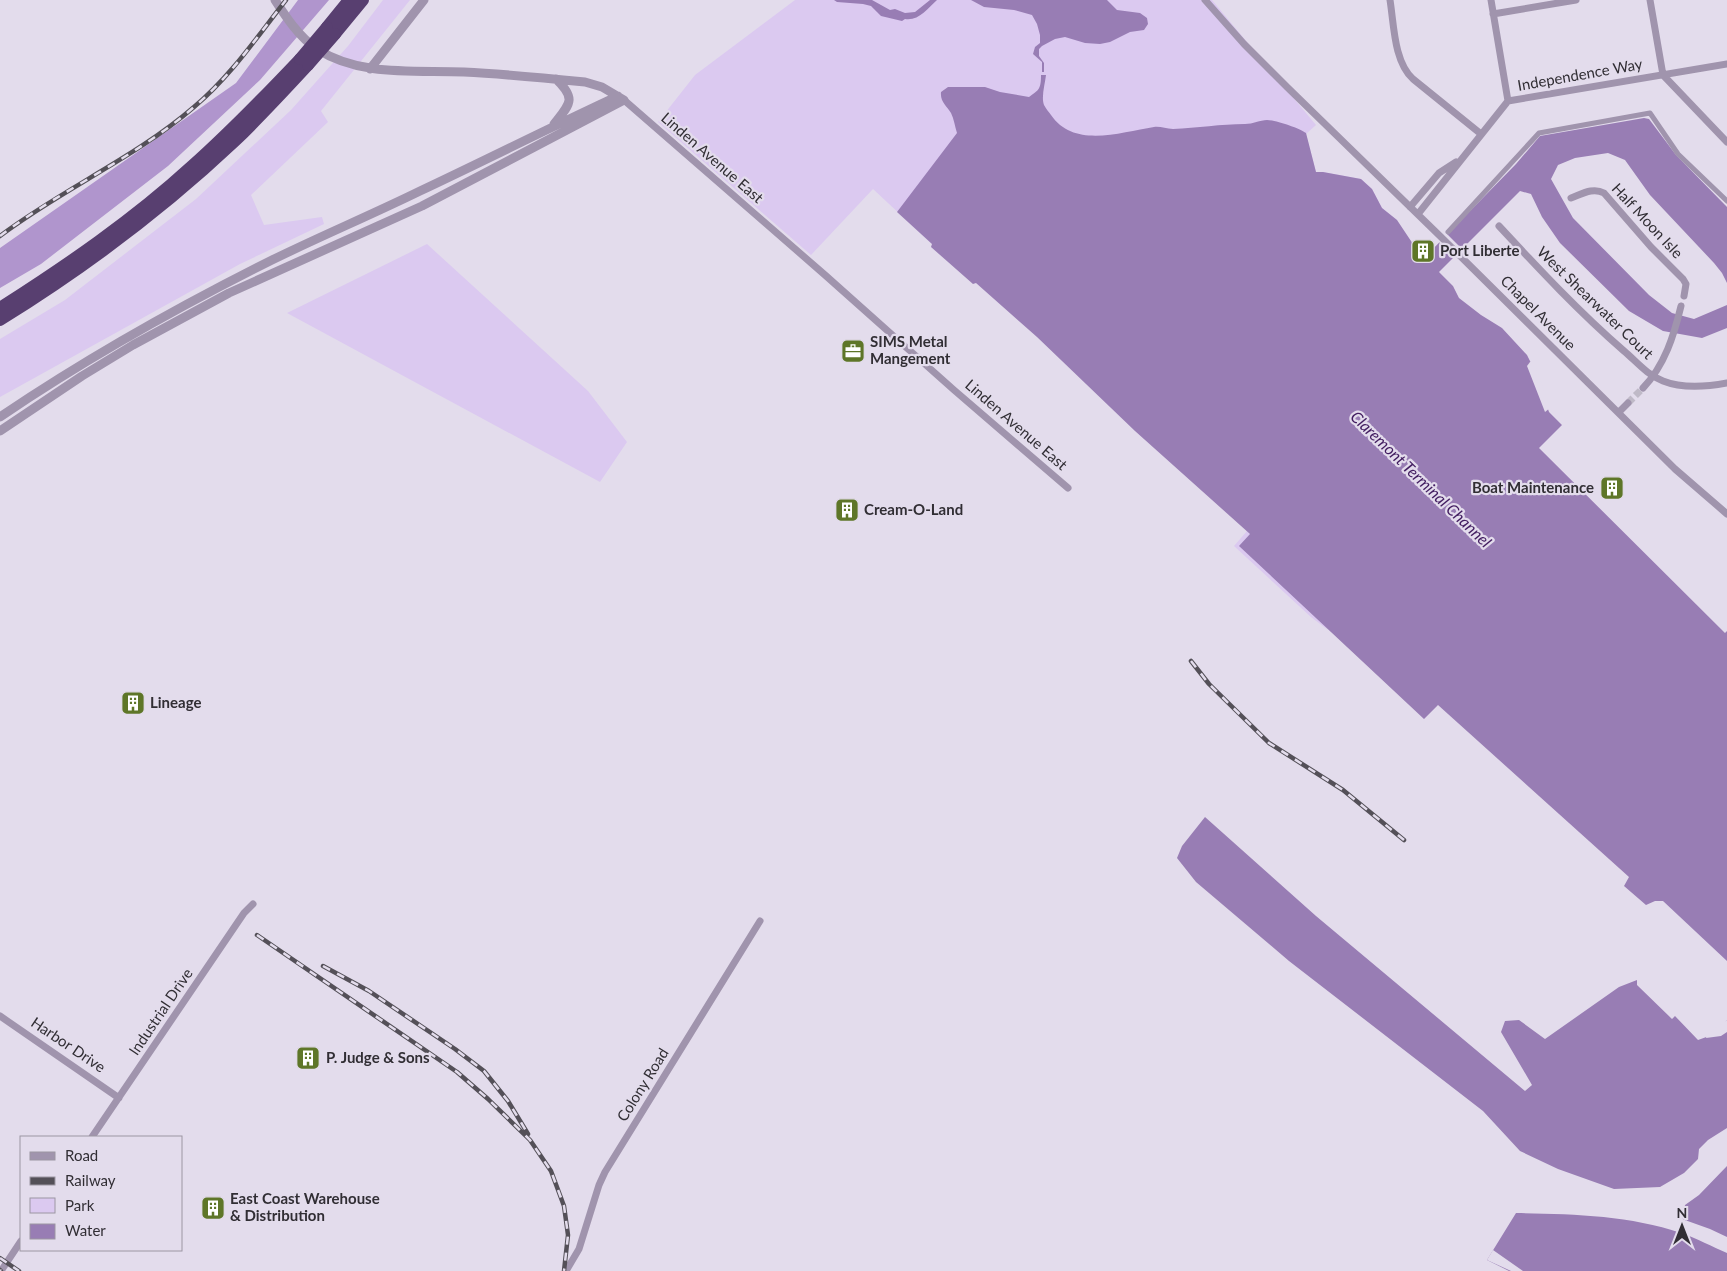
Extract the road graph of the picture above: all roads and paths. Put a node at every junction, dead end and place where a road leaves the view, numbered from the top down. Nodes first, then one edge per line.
1 (275, 0) edge
2 (350, 0) edge
3 (362, 0) edge
4 (424, 0) edge
5 (1205, 0) edge
6 (1390, 0) edge
7 (1491, 0) edge
8 (1576, 0) edge
9 (1650, 0) edge
10 (1493, 14) junction
11 (331, 31) junction
12 (1727, 64) edge
13 (370, 69) junction
14 (1663, 75) junction
15 (556, 79) junction
16 (621, 98) junction
17 (1508, 101) junction
18 (551, 127) junction
19 (1480, 134) junction
20 (1727, 142) edge
21 (1462, 157) junction
22 (1571, 198) dead end
23 (1727, 201) edge
24 (1410, 207) junction
25 (1418, 214) junction
26 (1499, 226) dead end
27 (1448, 232) dead end
28 (85, 258) junction
29 (1684, 296) dead end
30 (0, 308) edge
31 (1681, 309) dead end
32 (0, 320) edge
33 (1653, 376) junction
34 (1727, 383) edge
35 (1643, 388) tunnel mouth
36 (1628, 403) tunnel mouth
37 (1618, 412) junction
38 (0, 417) edge
39 (0, 431) edge
40 (1068, 488) dead end
41 (1727, 514) edge
42 (253, 904) dead end
43 (760, 921) dead end
44 (0, 1016) edge
45 (119, 1098) junction
46 (93, 1136) edge
47 (20, 1242) edge
48 (1, 1271) edge
49 (566, 1271) edge

1 - 13 street, Linden Avenue East
2 - 11 highway
3 - 11 highway
4 - 13 street
5 - 24 street, Chapel Avenue
6 - 19 street
7 - 10 street
8 - 10 street
9 - 14 street
10 - 17 street
11 - 28 highway, bridge
12 - 14 street, Independence Way
13 - 15 street, Linden Avenue East
14 - 17 street, Independence Way
14 - 20 street
15 - 16 street, Linden Avenue East
15 - 18 street
16 - 18 street
16 - 39 street
16 - 40 street, Linden Avenue East
17 - 19 street, Independence Way
18 - 38 street
19 - 21 street, Independence Way
21 - 24 street, Independence Way
21 - 25 street, Independence Way
22 - 29 street, Half Moon Isle
23 - 27 street
24 - 25 street, Chapel Avenue
25 - 37 street, Chapel Avenue
26 - 33 street, West Shearwater Court
28 - 30 highway
28 - 32 highway
31 - 33 street
33 - 34 street
33 - 35 street
36 - 37 street
37 - 41 street, Chapel Avenue
42 - 45 street, Industrial Drive
43 - 49 street, Colony Road
44 - 45 street, Harbor Drive
45 - 46 street, Industrial Drive
47 - 48 street

